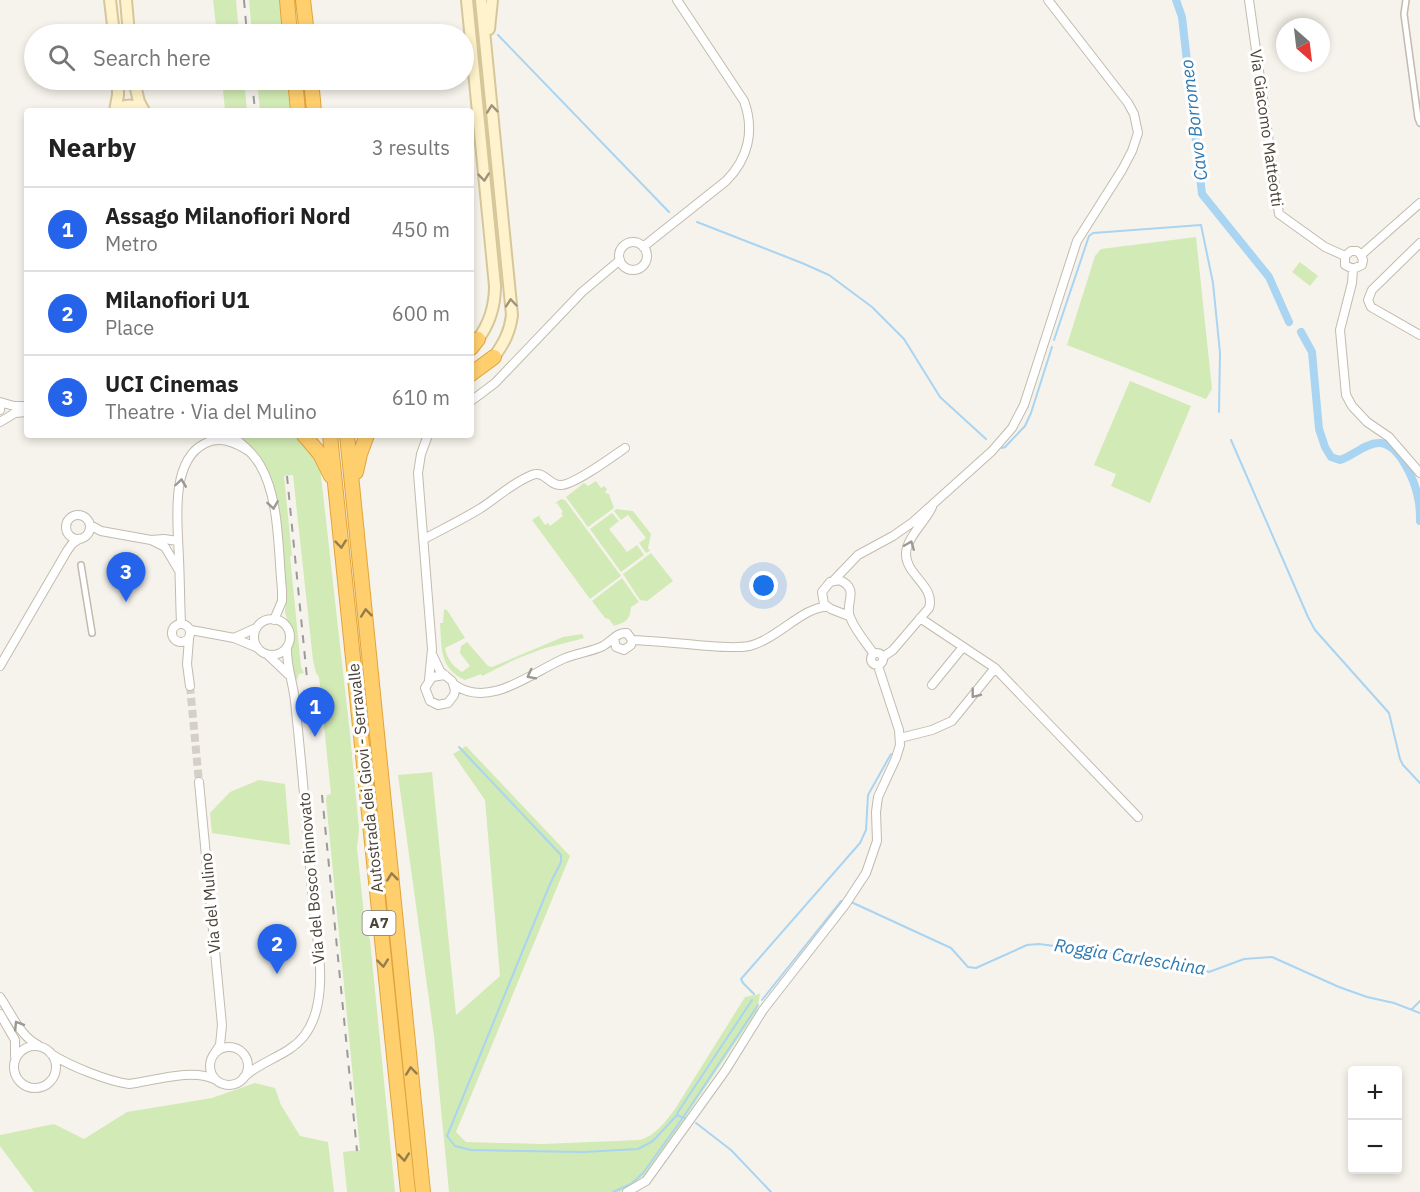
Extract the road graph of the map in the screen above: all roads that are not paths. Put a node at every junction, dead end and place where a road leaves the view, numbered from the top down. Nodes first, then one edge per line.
1 (110, 0) edge
2 (126, 0) edge
3 (286, 0) edge
4 (303, 0) edge
5 (467, 0) edge
6 (481, 0) edge
7 (492, 0) edge
8 (677, 0) edge
9 (1048, 0) edge
10 (1249, 0) edge
11 (1406, 0) edge
12 (113, 24) edge
13 (128, 24) edge
14 (289, 24) edge
15 (306, 24) edge
16 (469, 24) edge
17 (487, 53) junction
18 (474, 72) edge
19 (118, 90) edge
20 (136, 90) edge
21 (296, 90) edge
22 (312, 90) edge
23 (116, 108) edge
24 (122, 108) edge
25 (137, 108) edge
26 (142, 108) edge
27 (298, 108) edge
28 (314, 108) edge
29 (1420, 123) edge
30 (1420, 203) edge
31 (1420, 243) edge
32 (643, 247) junction
33 (1361, 255) junction
34 (1345, 256) junction
35 (620, 260) junction
36 (1353, 269) junction
37 (1420, 335) edge
38 (474, 344) edge
39 (494, 357) joint
40 (474, 372) edge
41 (474, 399) edge
42 (0, 402) edge
43 (24, 406) edge
44 (24, 412) edge
45 (0, 422) edge
46 (230, 438) edge
47 (307, 438) edge
48 (330, 438) edge
49 (347, 438) edge
50 (366, 438) edge
51 (427, 438) edge
52 (625, 448) dead end
53 (1420, 473) edge
54 (335, 486) junction
55 (353, 492) junction
56 (934, 503) junction
57 (90, 525) junction
58 (101, 531) junction
59 (67, 533) junction
60 (88, 535) junction
61 (79, 539) junction
62 (424, 539) junction
63 (151, 540) junction
64 (178, 541) junction
65 (165, 547) junction
66 (67, 551) junction
67 (81, 564) dead end
68 (848, 567) junction
69 (180, 573) junction
70 (834, 580) junction
71 (847, 585) junction
72 (821, 596) junction
73 (849, 603) junction
74 (832, 609) junction
75 (807, 612) junction
76 (849, 616) junction
77 (920, 618) junction
78 (274, 620) junction
79 (181, 623) junction
80 (256, 628) junction
81 (92, 633) dead end
82 (190, 634) junction
83 (234, 638) junction
84 (614, 639) junction
85 (632, 640) junction
86 (176, 641) junction
87 (963, 646) junction
88 (287, 647) junction
89 (258, 648) junction
90 (267, 654) junction
91 (432, 654) junction
92 (874, 654) junction
93 (883, 657) junction
94 (187, 664) junction
95 (0, 666) edge
96 (878, 666) junction
97 (995, 668) junction
98 (445, 675) junction
99 (291, 679) junction
100 (429, 680) junction
101 (454, 685) junction
102 (932, 685) dead end
103 (190, 686) tunnel mouth
104 (900, 738) junction
105 (199, 782) tunnel mouth
106 (1138, 817) dead end
107 (0, 997) edge
108 (0, 1014) edge
109 (222, 1025) junction
110 (42, 1047) junction
111 (238, 1050) junction
112 (51, 1054) junction
113 (212, 1057) junction
114 (245, 1057) junction
115 (274, 1058) junction
116 (14, 1063) junction
117 (73, 1066) junction
118 (190, 1075) junction
119 (54, 1076) junction
120 (244, 1077) junction
121 (214, 1079) junction
122 (408, 1192) edge
123 (423, 1192) edge
124 (627, 1192) edge

1 - 12 main road
2 - 13 main road
3 - 14 highway
4 - 15 highway
5 -> 16 main road
6 - 17 main road
7 - 17 main road
8 - 32 street
9 - 56 street
10 - 34 street, Via Giacomo Matteotti
11 - 29 street
39 -> 17 main road
18 -> 38 main road
19 - 23 main road
20 - 26 main road
21 - 27 highway
22 - 28 highway
24 - 25 main road
30 - 33 street
31 - 37 street
32 - 35 street
32 - 35 street
33 - 34 street
33 - 36 street
34 - 36 street
35 - 41 street
36 - 53 street
39 - 40 highway
42 - 43 street
44 - 45 street
64 -> 46 street
46 -> 78 street
47 - 54 highway
48 - 54 highway, Autostrada dei Giovi - Serravalle / A7
49 - 55 highway, Autostrada dei Giovi - Serravalle / A7
50 - 55 highway
51 - 62 street
52 - 62 street
54 -> 122 highway, Autostrada dei Giovi - Serravalle / A7
123 -> 55 highway, Autostrada dei Giovi - Serravalle / A7
56 - 68 street
77 -> 56 street
57 - 58 street
57 - 59 street
57 - 60 street
58 - 60 street
58 - 63 street
59 - 61 street
59 - 66 street
60 - 61 street
61 - 66 street
62 - 91 street
63 - 64 street
63 - 65 street
64 - 65 street
64 - 69 street
65 - 69 street
66 - 95 street
67 - 81 street
68 - 70 street
68 - 71 street
69 - 79 street
70 - 71 street
70 - 72 street
71 - 73 street
72 - 74 street
72 - 75 street
73 - 74 street
73 - 76 street
74 - 75 street
74 - 76 street
75 - 85 street
76 - 92 street
77 - 87 street
77 - 93 street
78 - 80 street
78 - 88 street, Via del Bosco Rinnovato
79 - 82 street
79 - 86 street
80 - 83 street
80 - 89 street
82 - 83 street
82 - 86 street
82 - 94 street
83 - 89 street
84 - 85 street
84 - 85 street
84 -> 101 street
86 - 94 street
87 - 97 street
87 - 102 street
88 - 90 street
88 - 99 street, Via del Bosco Rinnovato
89 - 90 street
90 - 99 street
91 - 98 street
91 - 100 street
92 - 93 street
92 - 96 street
93 - 96 street
94 - 103 street
96 - 104 street
97 -> 104 street
97 - 106 street
98 - 100 street
98 - 101 street
99 - 115 street, Via del Bosco Rinnovato
100 - 101 street
104 - 124 street
105 - 109 street, Via del Mulino
110 -> 107 street
108 - 116 street
109 - 111 street, Via del Mulino
109 - 113 street, Via del Mulino
110 - 112 street
110 - 116 street
111 - 113 street
111 - 114 street
112 - 117 street
112 - 119 street
113 - 118 street
113 - 121 street
114 - 115 street
114 - 120 street
115 - 120 street, Via del Bosco Rinnovato
116 - 119 street
117 - 118 street
117 - 119 street
118 - 121 street
120 - 121 street

